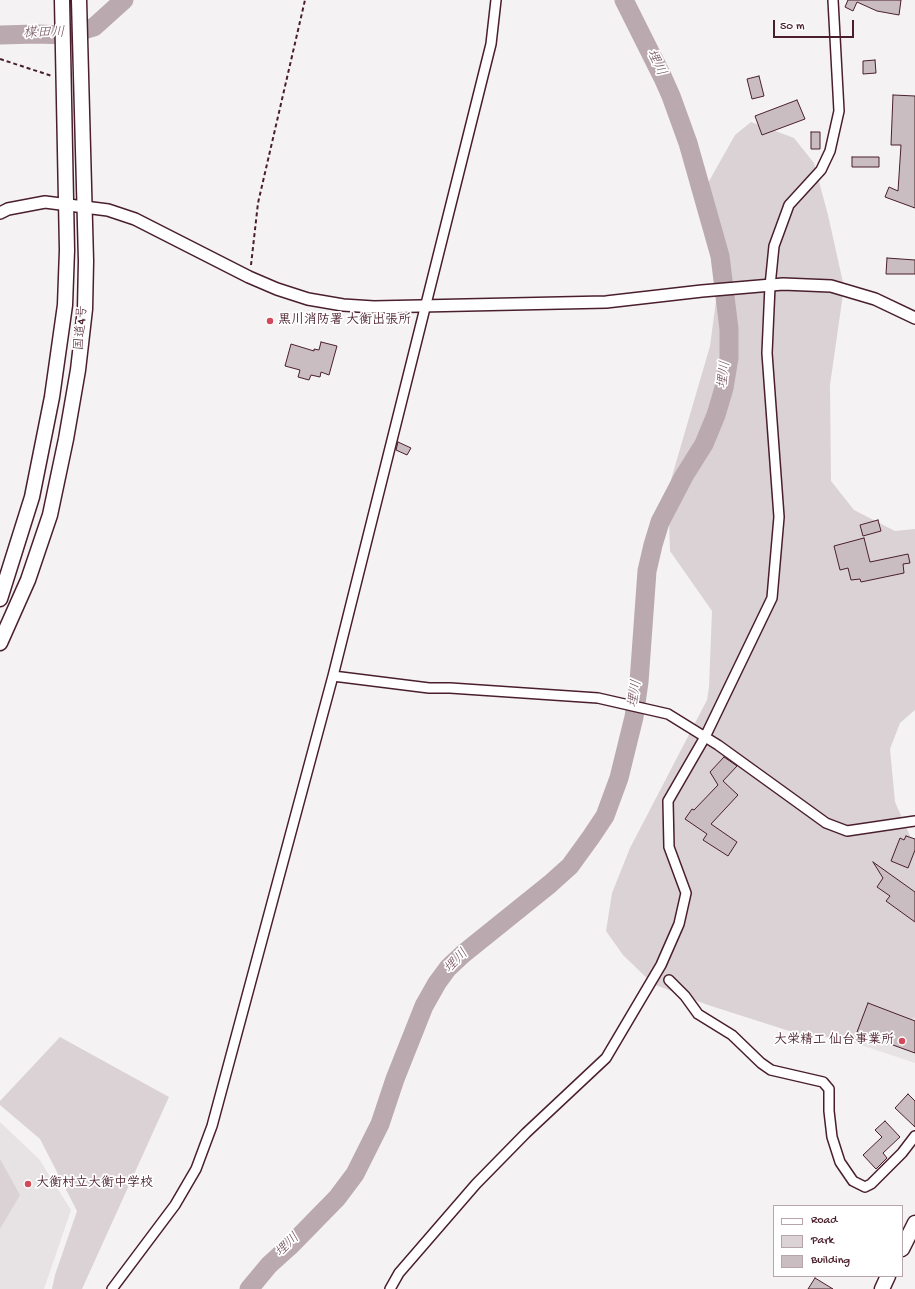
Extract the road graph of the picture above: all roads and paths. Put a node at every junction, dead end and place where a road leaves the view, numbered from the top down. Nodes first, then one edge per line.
1 (62, 0) edge
2 (79, 0) edge
3 (305, 0) edge
4 (496, 0) edge
5 (833, 0) edge
6 (0, 59) edge
7 (64, 81) junction
8 (66, 204) junction
9 (84, 206) junction
10 (0, 213) edge
11 (249, 276) junction
12 (767, 286) junction
13 (426, 306) junction
14 (915, 318) edge
15 (0, 599) edge
16 (0, 643) edge
17 (334, 676) junction
18 (705, 737) junction
19 (915, 821) edge
20 (669, 980) dead end
21 (915, 1136) edge
22 (915, 1223) edge
23 (903, 1247) edge
24 (888, 1277) edge
25 (112, 1289) edge
26 (390, 1289) edge
27 (882, 1289) edge

1 - 7 highway, 国道4号
2 - 9 highway, 国道4号
3 - 11 path
4 - 13 street
5 - 12 street
6 - 7 path
7 - 8 highway, 国道4号
8 - 9 street
8 - 10 street
8 - 15 highway, 国道4号
9 - 11 street
9 - 16 highway, 国道4号
11 - 13 street
12 - 13 street
12 - 14 street
12 - 18 street
13 - 17 street
17 - 18 street
17 - 25 street
18 - 19 street
18 - 26 street
20 - 21 street
22 - 23 highway
24 - 27 highway

